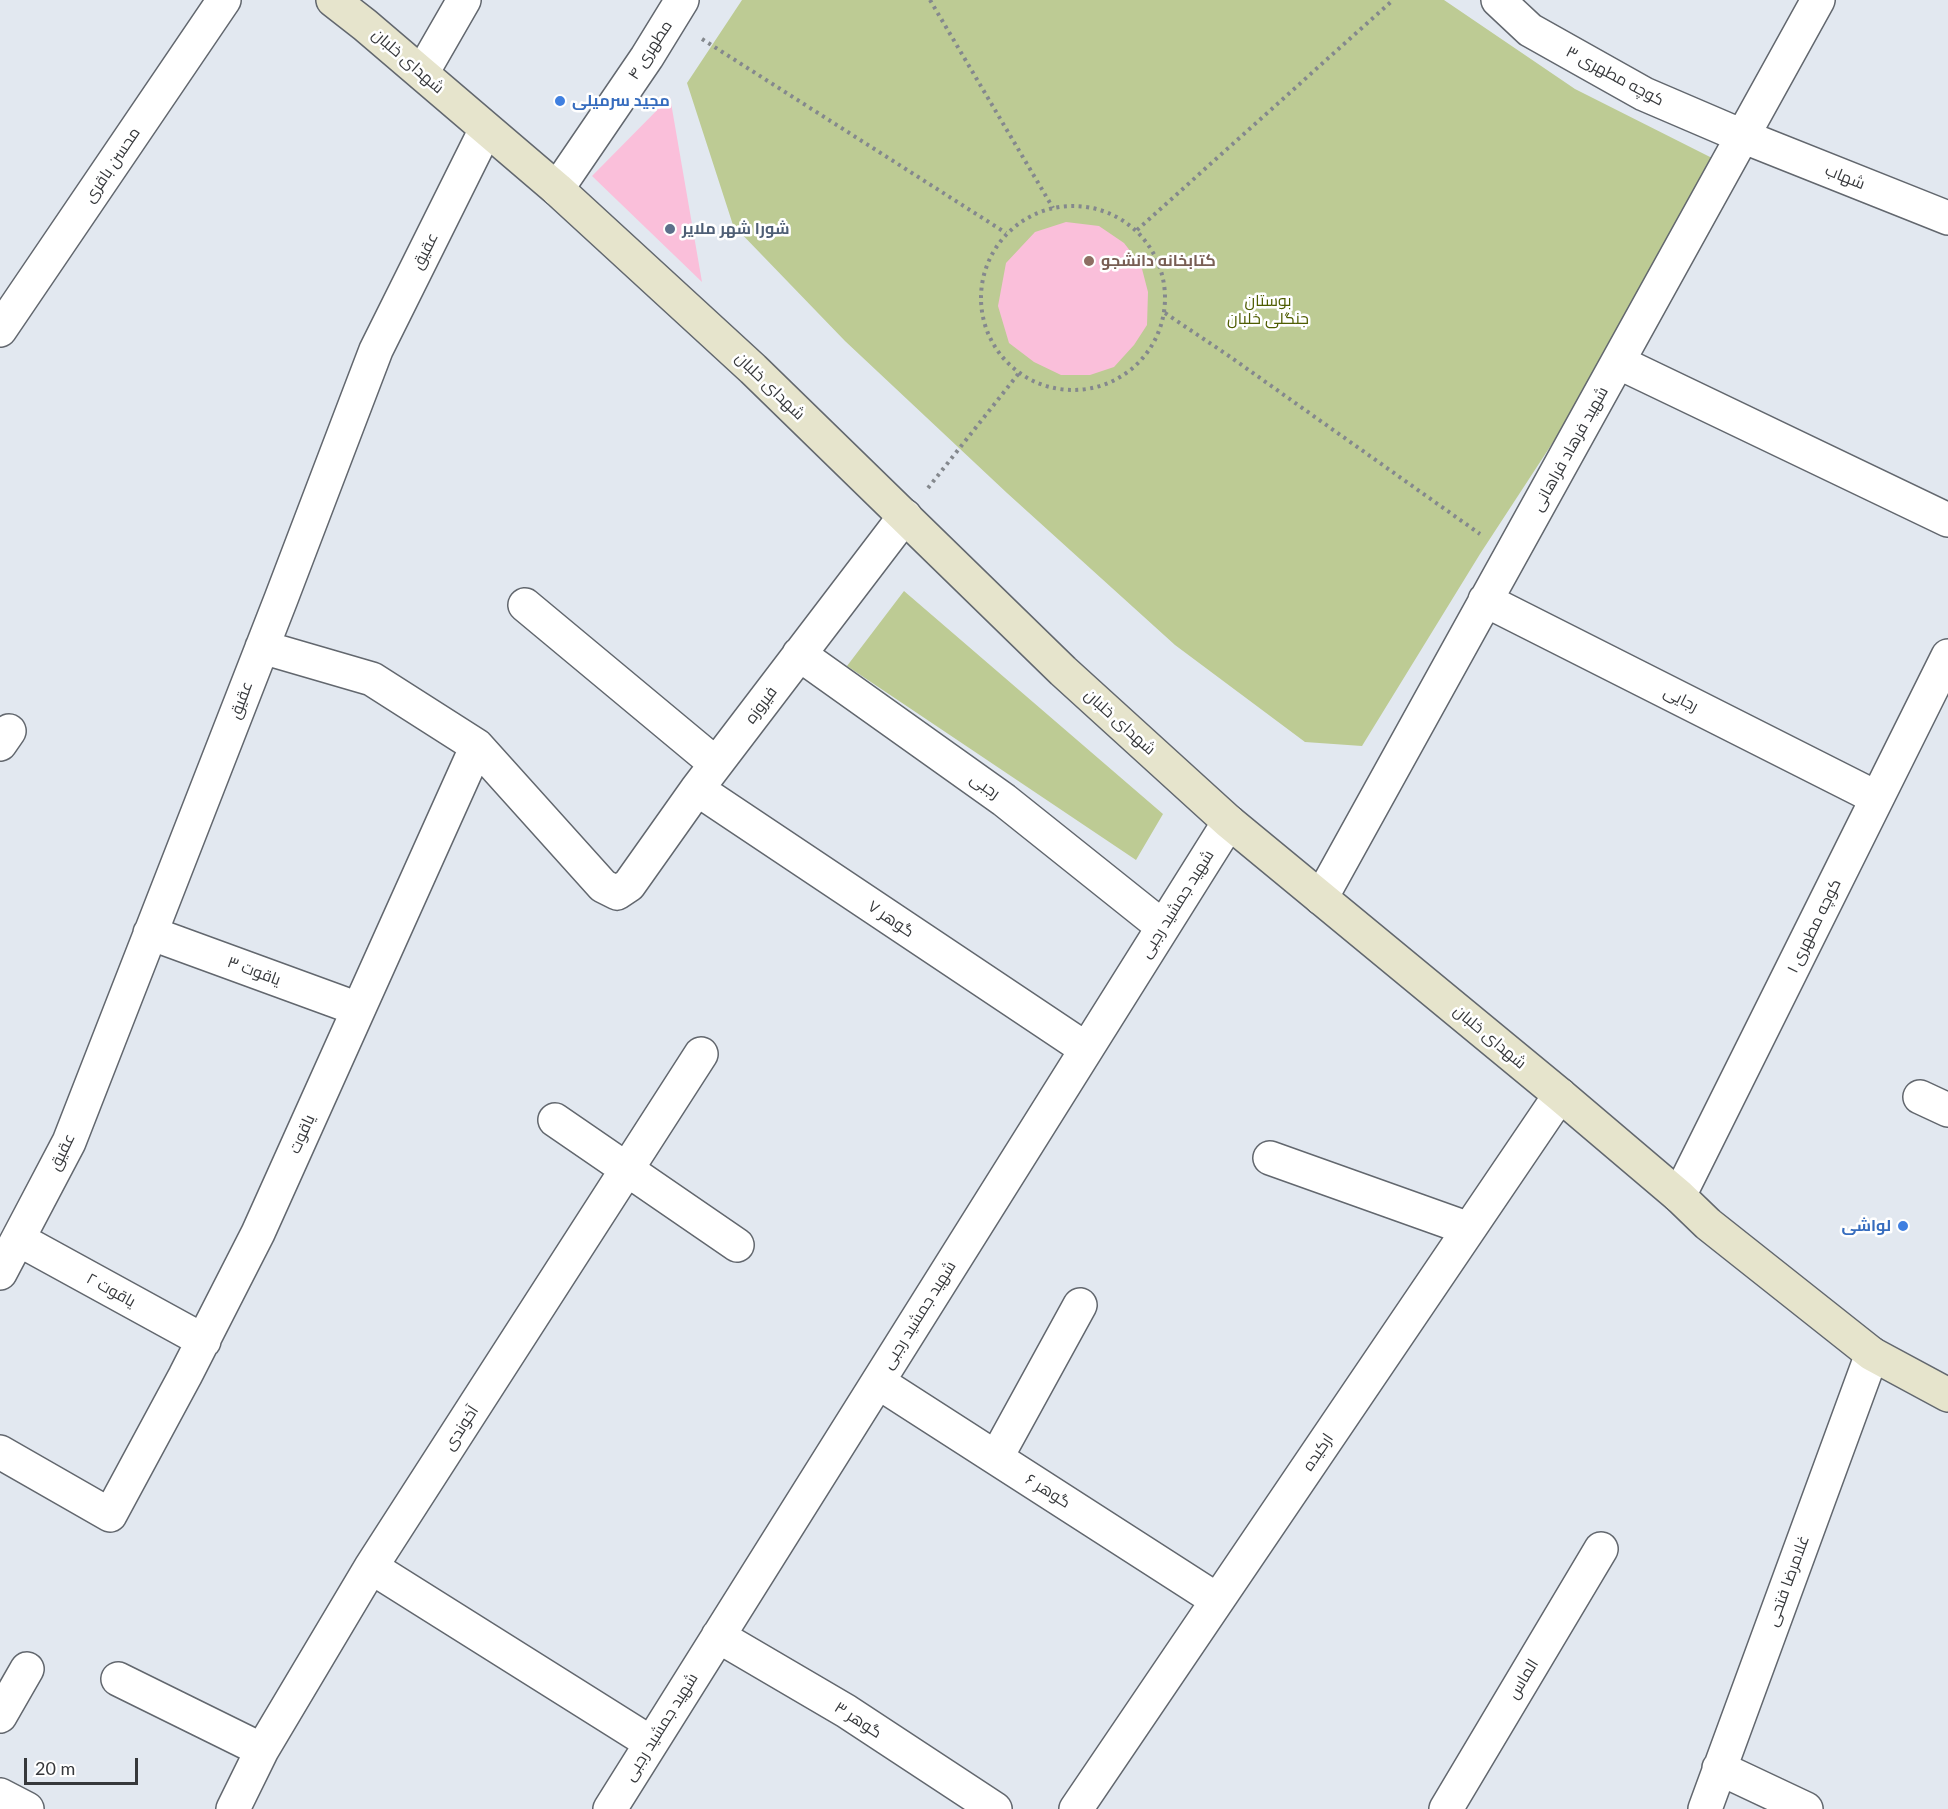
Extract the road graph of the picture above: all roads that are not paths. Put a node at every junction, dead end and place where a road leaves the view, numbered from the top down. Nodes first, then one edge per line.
1 (224, 0) edge
2 (333, 0) edge
3 (464, 0) edge
4 (1498, 0) edge
5 (1818, 0) edge
6 (677, 9) edge
7 (422, 73) junction
8 (486, 129) junction
9 (1742, 136) junction
10 (557, 189) junction
11 (1948, 218) edge
12 (0, 330) edge
13 (1618, 362) junction
14 (905, 516) junction
15 (1948, 520) edge
16 (1485, 600) junction
17 (525, 605) dead end
18 (262, 647) junction
19 (800, 654) junction
20 (1948, 656) edge
21 (477, 746) junction
22 (706, 776) junction
23 (1878, 798) junction
24 (1229, 822) junction
25 (1322, 898) junction
26 (1163, 927) junction
27 (150, 933) junction
28 (357, 1009) junction
29 (1086, 1049) junction
30 (701, 1054) dead end
31 (1560, 1095) junction
32 (555, 1120) dead end
33 (1270, 1158) dead end
34 (627, 1170) junction
35 (1679, 1196) junction
36 (1469, 1229) junction
37 (18, 1239) junction
38 (737, 1245) dead end
39 (0, 1273) edge
40 (1080, 1305) dead end
41 (204, 1341) junction
42 (1872, 1354) junction
43 (878, 1382) junction
44 (1948, 1395) edge
45 (0, 1452) edge
46 (996, 1458) junction
47 (1601, 1549) dead end
48 (371, 1567) junction
49 (1217, 1600) junction
50 (718, 1636) junction
51 (27, 1669) dead end
52 (118, 1679) dead end
53 (0, 1716) edge
54 (651, 1743) junction
55 (262, 1750) junction
56 (1719, 1768) junction
57 (0, 1795) edge
58 (27, 1809) edge
59 (233, 1809) edge
60 (610, 1809) edge
61 (995, 1809) edge
62 (1076, 1809) edge
63 (1446, 1809) edge
64 (1705, 1809) edge
65 (1806, 1809) edge

1 - 12 street, محسن باقری
2 - 7 street, شهدای خلبان
3 - 7 street
4 - 9 street, کوچه مطهری ۳
5 - 9 street, شهید فرهاد فراهانی
6 - 10 street, مطهری ۴
7 - 8 street, شهدای خلبان
8 - 10 street, شهدای خلبان
8 - 18 street, عقیق
9 - 11 street, شهاب
9 - 13 street, شهید فرهاد فراهانی
10 - 14 street, شهدای خلبان
13 - 15 street
13 - 16 street, شهید فرهاد فراهانی
14 - 19 street, فیروزه
14 - 24 street, شهدای خلبان
16 - 23 street, رجایی
16 - 25 street, شهید فرهاد فراهانی
17 - 22 street, گوهر ۷
18 - 21 street
18 - 27 street, عقیق
19 - 22 street, فیروزه
19 - 26 street, رجبی
20 - 23 street, کوچه مطهری ۱
21 - 22 street, فیروزه
21 - 28 street, یاقوت
22 - 29 street, گوهر ۷
23 - 35 street, کوچه مطهری ۱
24 - 25 street, شهدای خلبان
24 - 26 street, شهید جمشید رجبی
25 - 31 street, شهدای خلبان
26 - 29 street, شهید جمشید رجبی
27 - 28 street, یاقوت ۳
27 - 37 street, عقیق
28 - 41 street, یاقوت
29 - 43 street, شهید جمشید رجبی
30 - 34 street, آخوندی
31 - 35 street, شهدای خلبان
31 - 36 street, ارکیده
32 - 34 street
33 - 36 street
34 - 38 street
34 - 48 street, آخوندی
35 - 42 street, شهدای خلبان
36 - 49 street, ارکیده
37 - 39 street, عقیق
37 - 41 street, یاقوت ۲
40 - 46 street
41 - 45 street, یاقوت
42 - 44 street, شهدای خلبان
42 - 56 street, غلامرضا فتحی
43 - 46 street, گوهر ۶
43 - 50 street, شهید جمشید رجبی
46 - 49 street, گوهر ۶
47 - 63 street, الماس
48 - 54 street
48 - 55 street, آخوندی
49 - 62 street, ارکیده
50 - 54 street, شهید جمشید رجبی
50 - 61 street, گوهر ۳
51 - 53 street
52 - 55 street
54 - 60 street, شهید جمشید رجبی
55 - 59 street, آخوندی
56 - 64 street, غلامرضا فتحی
56 - 65 street
57 - 58 street

